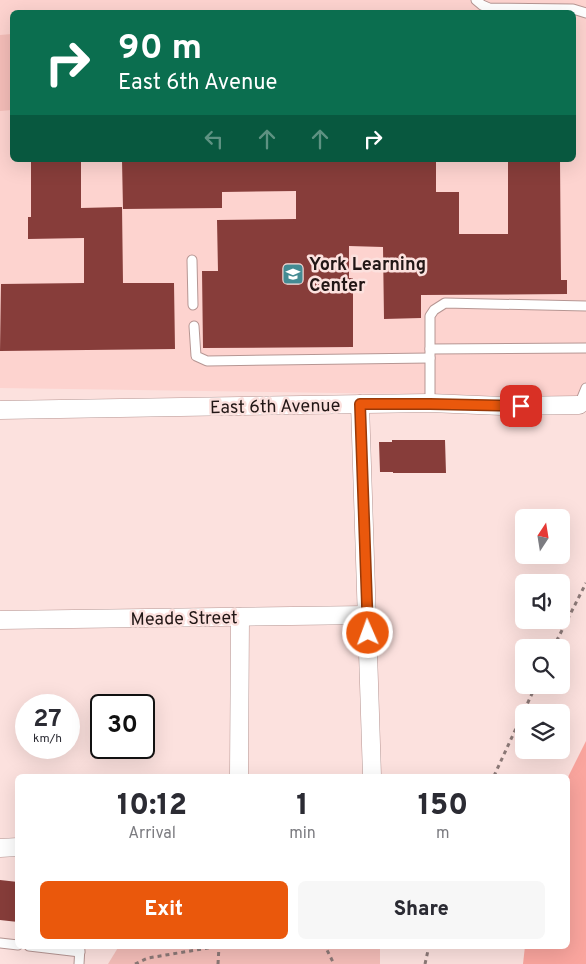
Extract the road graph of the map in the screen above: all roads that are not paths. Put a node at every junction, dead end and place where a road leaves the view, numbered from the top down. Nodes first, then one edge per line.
1 (476, 0) edge
2 (586, 13) edge
3 (192, 260) dead end
4 (193, 306) dead end
5 (586, 306) edge
6 (194, 326) dead end
7 (586, 348) edge
8 (430, 354) junction
9 (586, 388) edge
10 (360, 404) junction
11 (430, 404) junction
12 (579, 405) joint
13 (0, 410) edge
14 (367, 615) junction
15 (240, 617) junction
16 (0, 620) edge
17 (239, 774) edge
18 (372, 774) edge
19 (15, 846) edge
20 (0, 848) edge
21 (0, 943) edge
22 (15, 945) edge
23 (80, 949) edge
24 (78, 964) edge

1 - 2 lane
3 - 4 lane
5 - 8 lane
6 - 8 lane
7 - 8 lane
8 - 11 lane
9 - 12 lane
10 - 11 street, East 6th Avenue
10 - 13 street, East 6th Avenue
10 - 14 street
11 - 12 street, East 6th Avenue
14 - 15 street, Meade Street
14 - 18 street
15 - 16 street, Meade Street
15 - 17 street
19 - 20 street
21 - 22 lane
23 - 24 lane

